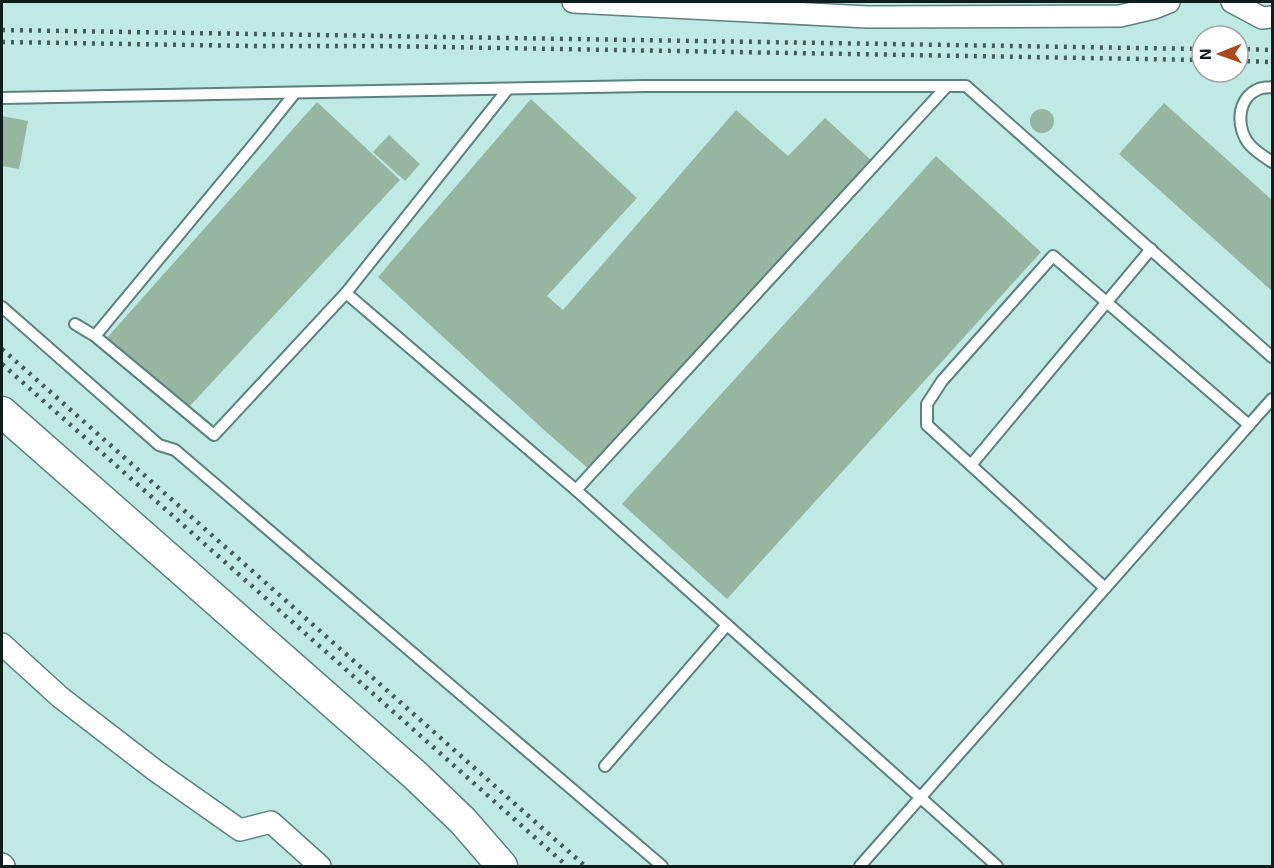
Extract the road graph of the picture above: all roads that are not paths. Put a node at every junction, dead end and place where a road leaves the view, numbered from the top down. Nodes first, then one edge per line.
1 (573, 2) edge
2 (850, 2) edge
3 (1169, 2) edge
4 (1232, 2) edge
5 (868, 17) junction
6 (1272, 17) edge
7 (946, 86) junction
8 (1272, 87) edge
9 (507, 90) junction
10 (295, 93) junction
11 (2, 98) edge
12 (1272, 162) edge
13 (1151, 249) junction
14 (346, 293) junction
15 (1106, 302) junction
16 (2, 307) edge
17 (75, 324) dead end
18 (95, 336) junction
19 (1272, 357) edge
20 (1272, 399) edge
21 (2, 412) edge
22 (1249, 425) junction
23 (971, 465) junction
24 (576, 490) junction
25 (1105, 588) junction
26 (727, 625) junction
27 (2, 644) edge
28 (605, 766) dead end
29 (920, 798) junction
30 (320, 867) edge
31 (502, 867) edge
32 (662, 867) edge
33 (860, 867) edge
34 (997, 867) edge

1 - 5 street
2 - 5 street
3 - 5 street
4 - 6 street
7 - 9 lane
7 - 13 lane
7 - 24 lane
8 - 12 lane
9 - 10 lane
9 - 14 lane
10 - 11 lane
10 - 18 lane
13 - 15 lane
13 - 19 lane
14 - 18 lane
14 - 24 lane
15 - 22 lane
15 - 23 lane
15 - 23 lane
16 - 32 lane
17 - 18 lane
20 - 22 lane
21 - 31 street
22 - 25 lane
23 - 25 lane
24 - 26 lane
25 - 29 lane
26 - 28 lane
26 - 29 lane
27 - 30 street
29 - 33 lane
29 - 34 lane

